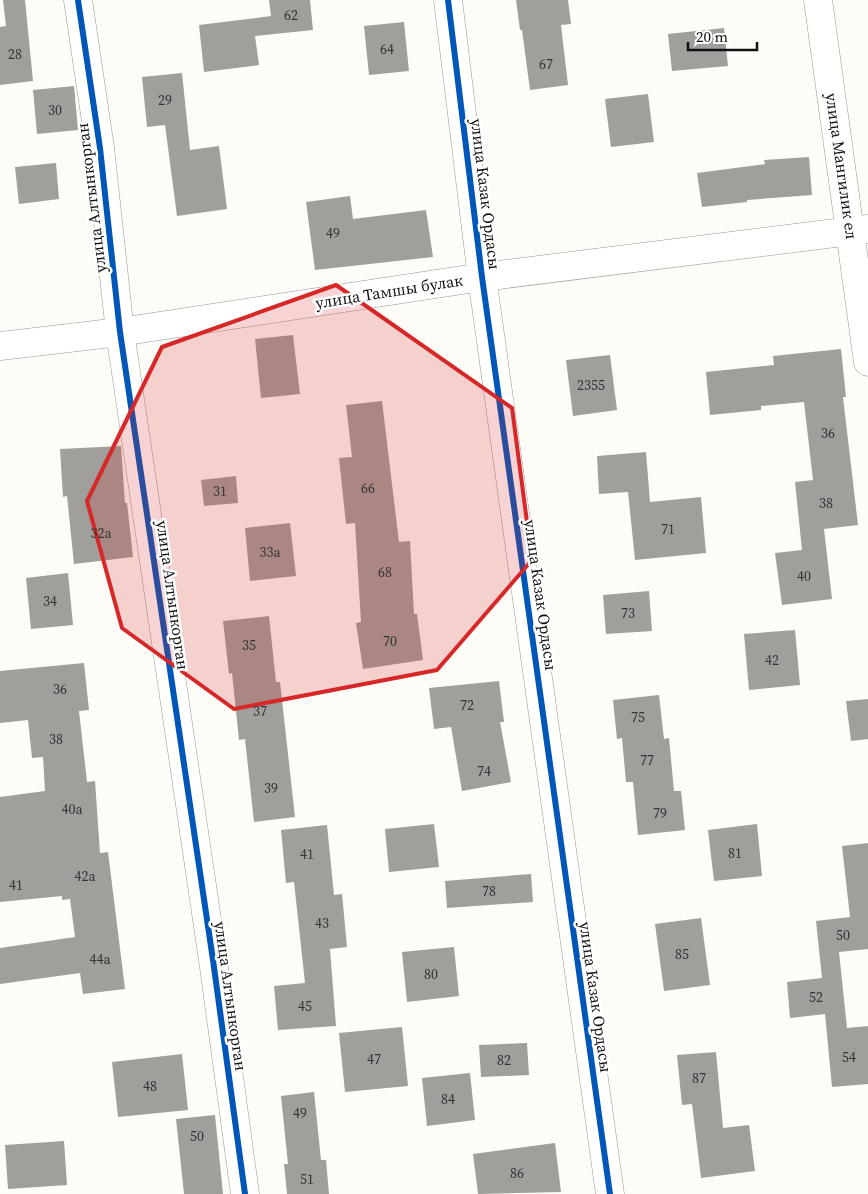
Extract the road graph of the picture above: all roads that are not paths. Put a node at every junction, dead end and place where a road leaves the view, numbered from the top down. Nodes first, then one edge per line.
1 (78, 0) edge
2 (448, 0) edge
3 (818, 0) edge
4 (860, 230) edge
5 (482, 277) junction
6 (120, 332) junction
7 (0, 346) edge
8 (868, 362) edge
9 (245, 1194) edge
10 (610, 1194) edge

1 - 6 street, улица Алтынкорган
2 - 5 street, улица Казак Ордасы
3 - 4 street, улица Мангилик ел
4 - 5 street, улица Тамшы булак
4 - 8 street, улица Мангилик ел
5 - 6 street, улица Тамшы булак
5 - 10 street, улица Казак Ордасы
6 - 7 street, улица Тамшы булак
6 - 9 street, улица Алтынкорган

